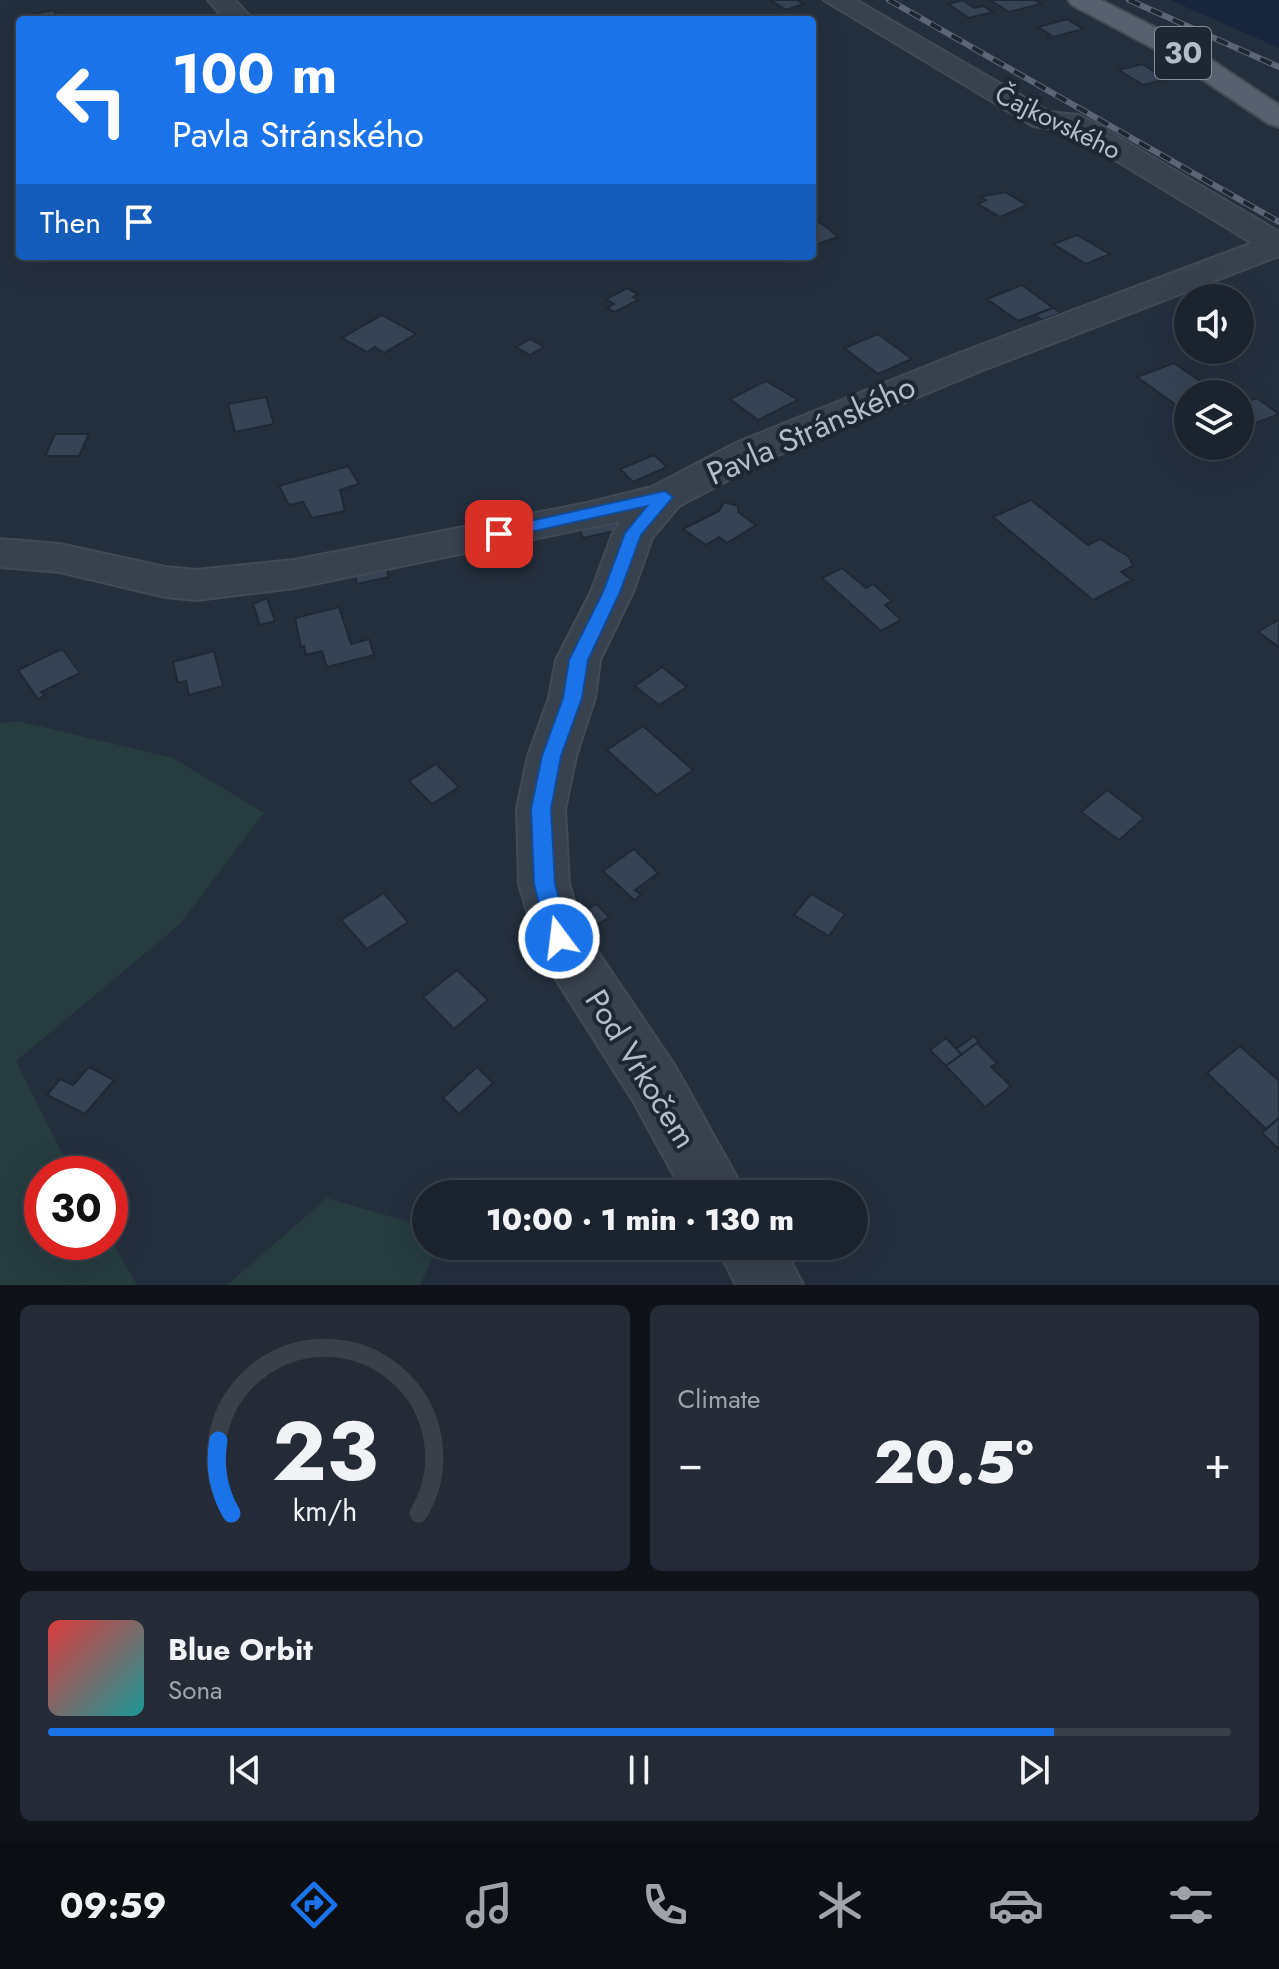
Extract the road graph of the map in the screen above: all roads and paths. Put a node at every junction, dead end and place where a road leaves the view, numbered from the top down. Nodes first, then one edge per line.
1 (221, 0) edge
2 (837, 0) edge
3 (1081, 0) edge
4 (236, 16) edge
5 (1279, 118) edge
6 (1278, 246) edge
7 (665, 497) junction
8 (0, 553) edge
9 (708, 1180) edge
10 (756, 1260) edge
11 (772, 1285) edge

1 - 4 street
2 - 6 street, Čajkovského
3 - 5 main road, 30
6 - 7 street, Pavla Stránského
7 - 8 street, Pavla Stránského
7 - 9 street, Pod Vrkočem
10 - 11 street

